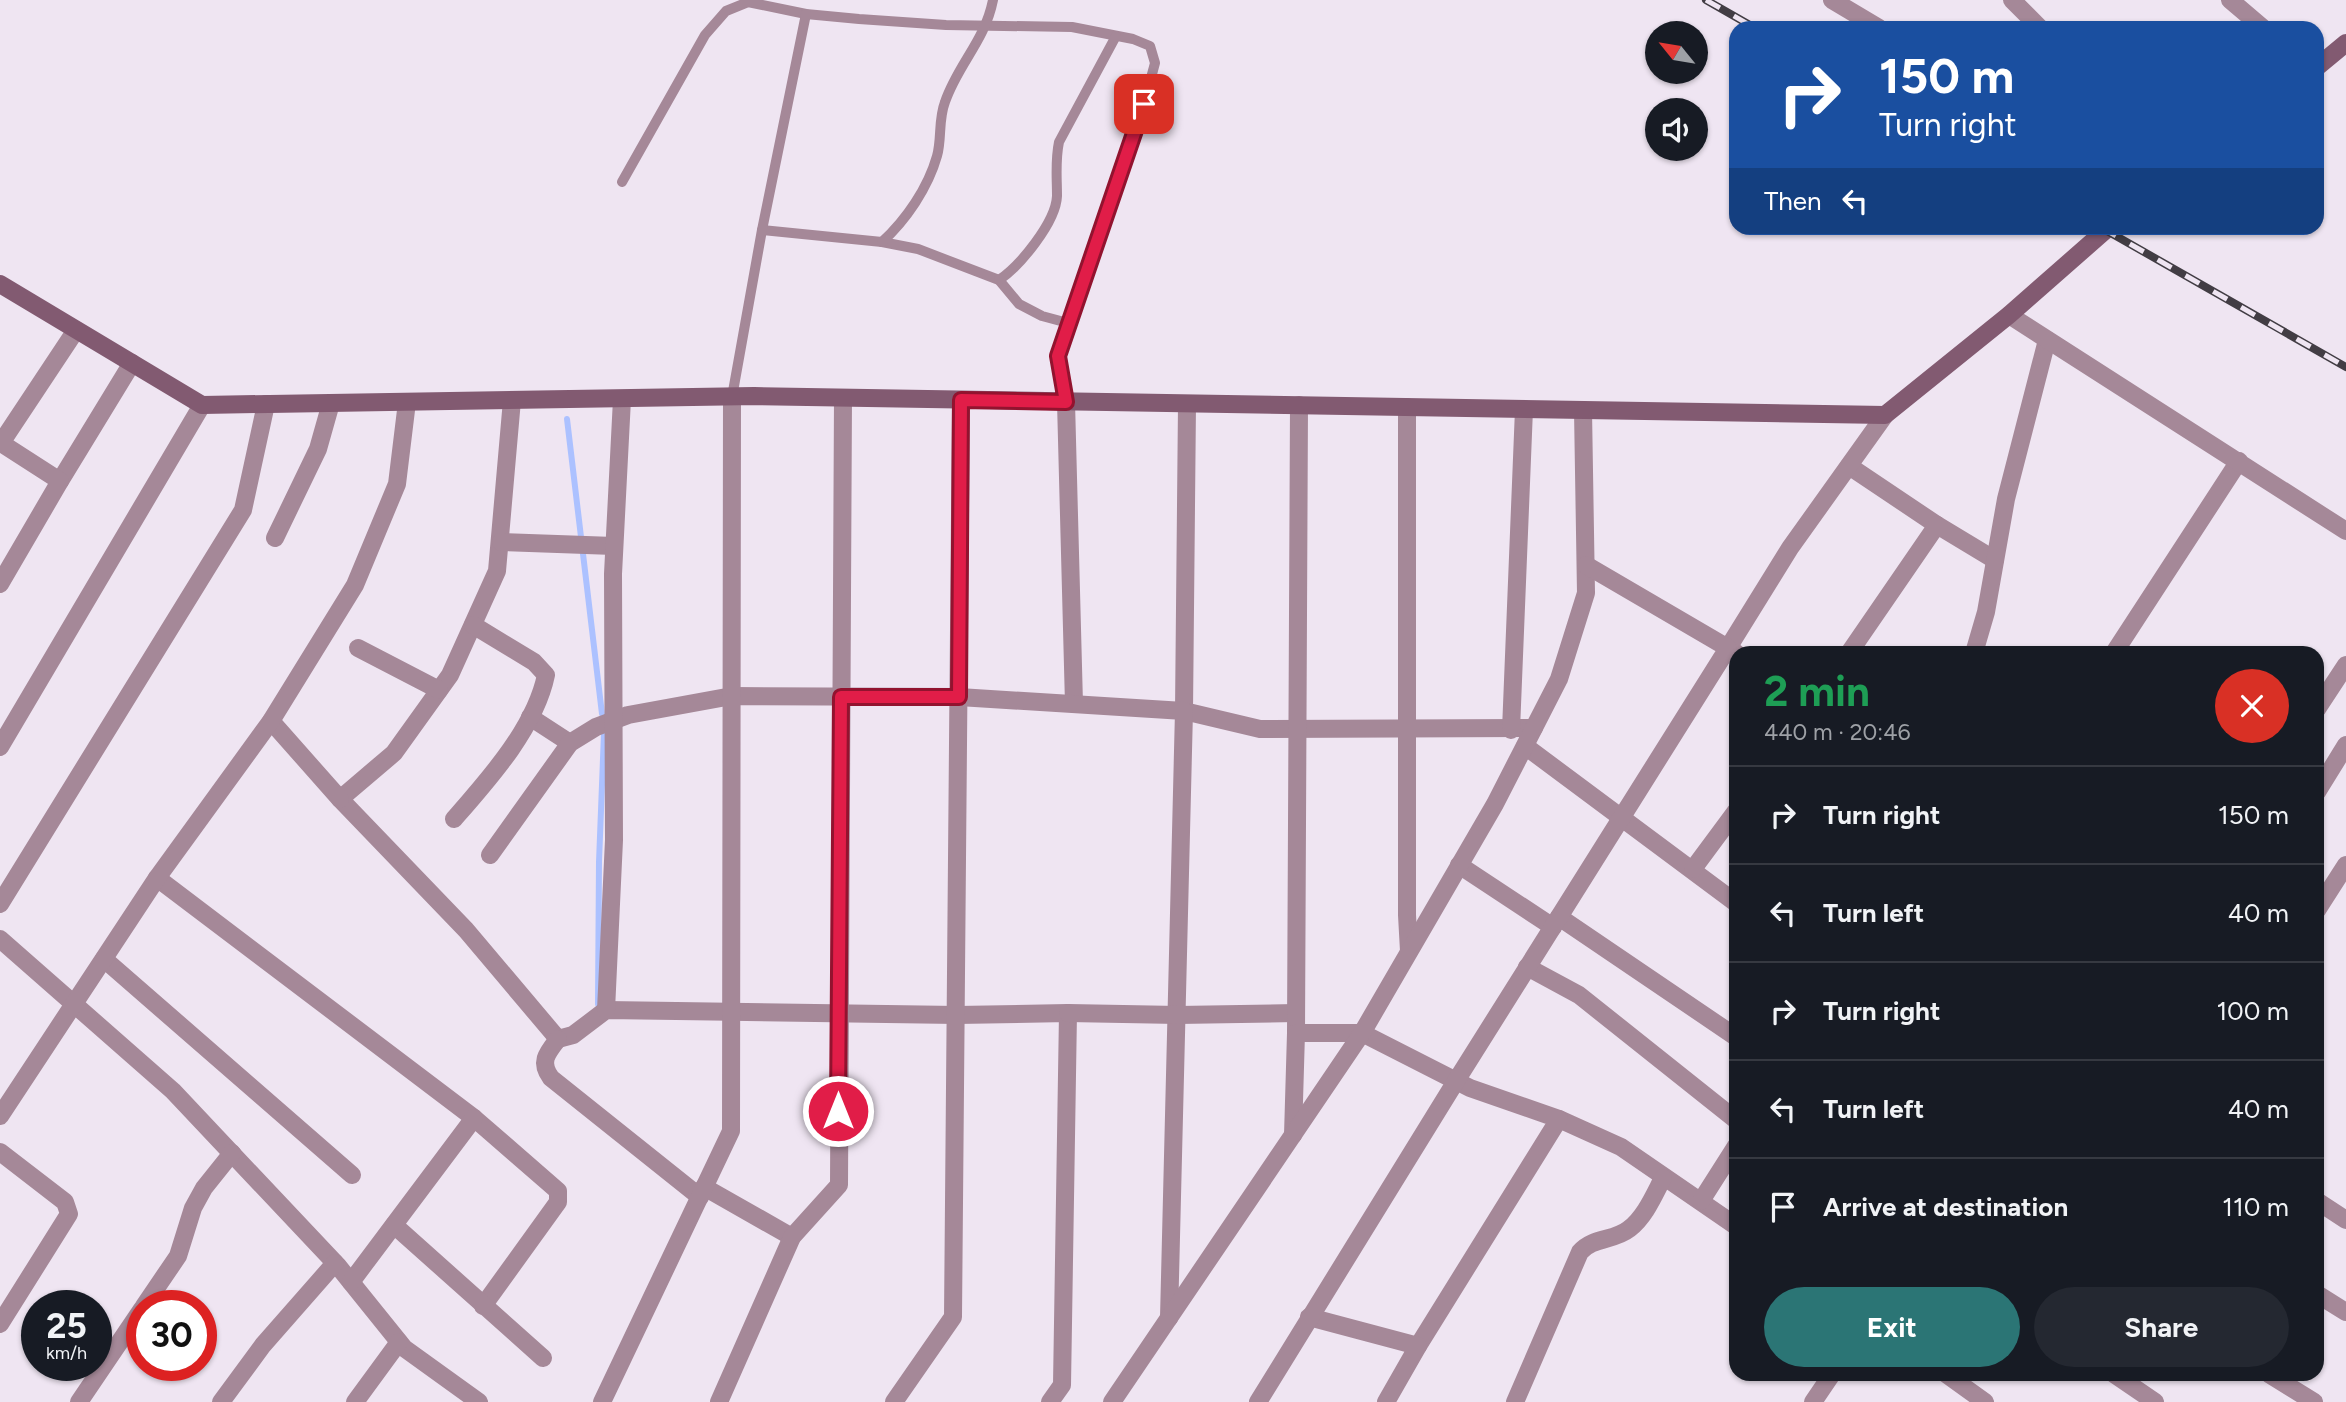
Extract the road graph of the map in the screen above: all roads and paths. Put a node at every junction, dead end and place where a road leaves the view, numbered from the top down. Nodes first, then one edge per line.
1 (993, 0) edge
2 (1832, 0) edge
3 (2012, 0) edge
4 (2230, 0) edge
5 (748, 1) edge
6 (806, 14) junction
7 (1867, 21) edge
8 (2033, 21) edge
9 (2255, 21) edge
10 (988, 24) junction
11 (1116, 36) junction
12 (2346, 43) edge
13 (2324, 61) edge
14 (622, 183) dead end
15 (762, 230) junction
16 (2100, 235) edge
17 (882, 242) junction
18 (999, 281) junction
19 (0, 284) edge
20 (2009, 315) junction
21 (1068, 323) junction
22 (76, 330) junction
23 (2047, 340) junction
24 (131, 363) junction
25 (732, 397) junction
26 (843, 398) junction
27 (622, 399) junction
28 (512, 400) junction
29 (961, 400) junction
30 (407, 402) junction
31 (1066, 402) junction
32 (331, 403) junction
33 (267, 404) junction
34 (1187, 404) junction
35 (202, 405) junction
36 (1299, 405) junction
37 (1407, 407) junction
38 (1524, 409) junction
39 (1583, 410) junction
40 (1885, 415) junction
41 (1, 443) edge
42 (2239, 461) junction
43 (1849, 466) junction
44 (60, 481) junction
45 (1937, 524) junction
46 (2346, 531) edge
47 (275, 538) dead end
48 (501, 542) junction
49 (605, 545) junction
50 (1995, 560) junction
51 (1586, 565) junction
52 (0, 584) edge
53 (473, 625) junction
54 (1735, 646) edge
55 (1854, 646) edge
56 (1976, 646) edge
57 (2119, 646) edge
58 (358, 648) dead end
59 (1729, 649) edge
60 (1729, 656) edge
61 (2346, 665) edge
62 (439, 690) junction
63 (732, 696) junction
64 (841, 697) junction
65 (959, 697) junction
66 (2324, 698) edge
67 (1073, 704) junction
68 (1184, 711) junction
69 (530, 717) junction
70 (614, 719) junction
71 (271, 721) junction
72 (1407, 727) junction
73 (1534, 728) junction
74 (1297, 729) junction
75 (1511, 730) junction
76 (570, 743) junction
77 (2346, 745) edge
78 (1525, 746) junction
79 (0, 747) edge
80 (2324, 781) edge
81 (340, 799) junction
82 (1622, 816) junction
83 (454, 819) dead end
84 (1729, 820) edge
85 (489, 855) dead end
86 (2346, 865) edge
87 (1459, 866) junction
88 (1693, 869) junction
89 (157, 878) junction
90 (1729, 897) edge
91 (2324, 899) edge
92 (0, 904) edge
93 (1556, 922) junction
94 (0, 939) edge
95 (1409, 951) junction
96 (104, 959) junction
97 (1527, 967) junction
98 (75, 1003) junction
99 (606, 1010) junction
100 (732, 1012) junction
101 (838, 1013) junction
102 (1068, 1013) junction
103 (1296, 1013) junction
104 (957, 1015) junction
105 (1178, 1015) junction
106 (1296, 1033) junction
107 (1362, 1033) junction
108 (1729, 1033) edge
109 (558, 1039) junction
110 (1456, 1081) junction
111 (1729, 1114) edge
112 (0, 1116) edge
113 (474, 1118) junction
114 (1559, 1119) junction
115 (1293, 1135) junction
116 (0, 1152) edge
117 (232, 1153) junction
118 (1729, 1157) edge
119 (352, 1175) dead end
120 (1663, 1178) junction
121 (702, 1192) junction
122 (1701, 1201) junction
123 (2324, 1206) edge
124 (2346, 1220) edge
125 (1729, 1221) edge
126 (394, 1224) junction
127 (792, 1237) junction
128 (335, 1263) junction
129 (351, 1282) junction
130 (155, 1290) edge
131 (2324, 1298) edge
132 (483, 1306) junction
133 (2346, 1312) edge
134 (1309, 1317) junction
135 (1169, 1318) junction
136 (0, 1324) edge
137 (126, 1332) edge
138 (399, 1342) junction
139 (1418, 1346) junction
140 (543, 1359) dead end
141 (1827, 1381) edge
142 (1951, 1381) edge
143 (2124, 1381) edge
144 (2280, 1381) edge
145 (1962, 1396) edge
146 (469, 1399) edge
147 (79, 1402) edge
148 (221, 1402) edge
149 (355, 1402) edge
150 (602, 1402) edge
151 (719, 1402) edge
152 (894, 1402) edge
153 (1050, 1402) edge
154 (1112, 1402) edge
155 (1258, 1402) edge
156 (1386, 1402) edge
157 (1515, 1402) edge
158 (1813, 1402) edge
159 (1984, 1402) edge
160 (2155, 1402) edge
161 (2314, 1402) edge

1 - 10 lane
2 - 7 street
3 - 8 street
4 - 9 street
5 - 6 lane
5 - 14 lane
6 - 10 lane
6 - 15 lane
10 - 11 lane
10 - 17 lane
11 - 18 lane
11 - 21 lane
12 - 13 main road
15 - 17 lane
15 - 25 lane
16 - 20 main road
17 - 18 lane
18 - 21 lane
19 - 22 main road
20 - 23 street
20 - 40 main road
21 - 31 lane
22 - 24 main road
22 - 41 street
23 - 42 street
23 - 50 street
24 - 35 main road
24 - 44 street
25 - 26 main road
25 - 27 main road
25 - 63 street
26 - 29 main road
26 - 64 street
27 - 28 main road
27 - 49 street
28 - 30 main road
28 - 48 street
29 - 31 main road
29 - 65 street
30 - 32 main road
30 - 71 street
31 - 34 main road
31 - 67 street
32 - 33 main road
32 - 47 street
33 - 35 main road
33 - 92 street
34 - 36 main road
34 - 68 street
35 - 79 street
36 - 37 main road
36 - 74 street
37 - 38 main road
37 - 72 street
38 - 39 main road
38 - 75 street
39 - 40 main road
39 - 51 street
40 - 43 street
41 - 44 street
42 - 46 street
42 - 57 street
43 - 45 street
43 - 54 street
44 - 52 street
45 - 50 street
45 - 55 street
48 - 49 street
48 - 53 street
49 - 70 street
50 - 56 street
51 - 59 street
51 - 73 street
53 - 62 street
53 - 69 street
58 - 62 street
60 - 82 street
61 - 66 street
62 - 81 street
63 - 64 street
63 - 70 street
63 - 100 street
64 - 65 street
64 - 101 street
65 - 67 street
65 - 104 street
67 - 68 street
68 - 74 street
68 - 105 street
69 - 76 street
69 - 83 street
70 - 76 street
70 - 99 street
71 - 81 street
71 - 89 street
72 - 74 street
72 - 75 street
72 - 95 street
73 - 75 street
73 - 78 street
74 - 103 street
76 - 85 street
77 - 80 street
78 - 82 street
78 - 87 street
81 - 109 street
82 - 88 street
82 - 93 street
84 - 88 street
86 - 91 street
87 - 93 street
87 - 95 street
88 - 90 street
89 - 96 street
89 - 113 street
93 - 97 street
93 - 108 street
94 - 98 street
95 - 107 street
96 - 98 street
96 - 119 street
97 - 110 street
97 - 111 street
98 - 112 street
98 - 117 street
99 - 100 street
99 - 109 street
100 - 101 street
100 - 121 street
101 - 104 street
101 - 127 street
102 - 104 street
102 - 105 street
102 - 153 street
103 - 105 street
103 - 106 street
104 - 152 street
105 - 135 street
106 - 107 street
106 - 115 street
107 - 110 street
107 - 115 street
109 - 121 street
110 - 114 street
110 - 134 street
113 - 126 street
113 - 132 street
114 - 120 street
114 - 139 street
115 - 135 street
116 - 136 street
117 - 128 street
117 - 130 street
118 - 122 street
120 - 122 street
120 - 157 street
121 - 127 street
121 - 150 street
122 - 125 street
123 - 124 street
126 - 129 street
126 - 132 street
127 - 151 street
128 - 129 street
128 - 148 street
129 - 138 street
131 - 133 street
132 - 140 street
134 - 139 street
134 - 155 street
135 - 154 street
137 - 147 street
138 - 146 street
138 - 149 street
139 - 156 street
141 - 158 street
142 - 145 street
143 - 160 street
144 - 161 street
145 - 159 street

